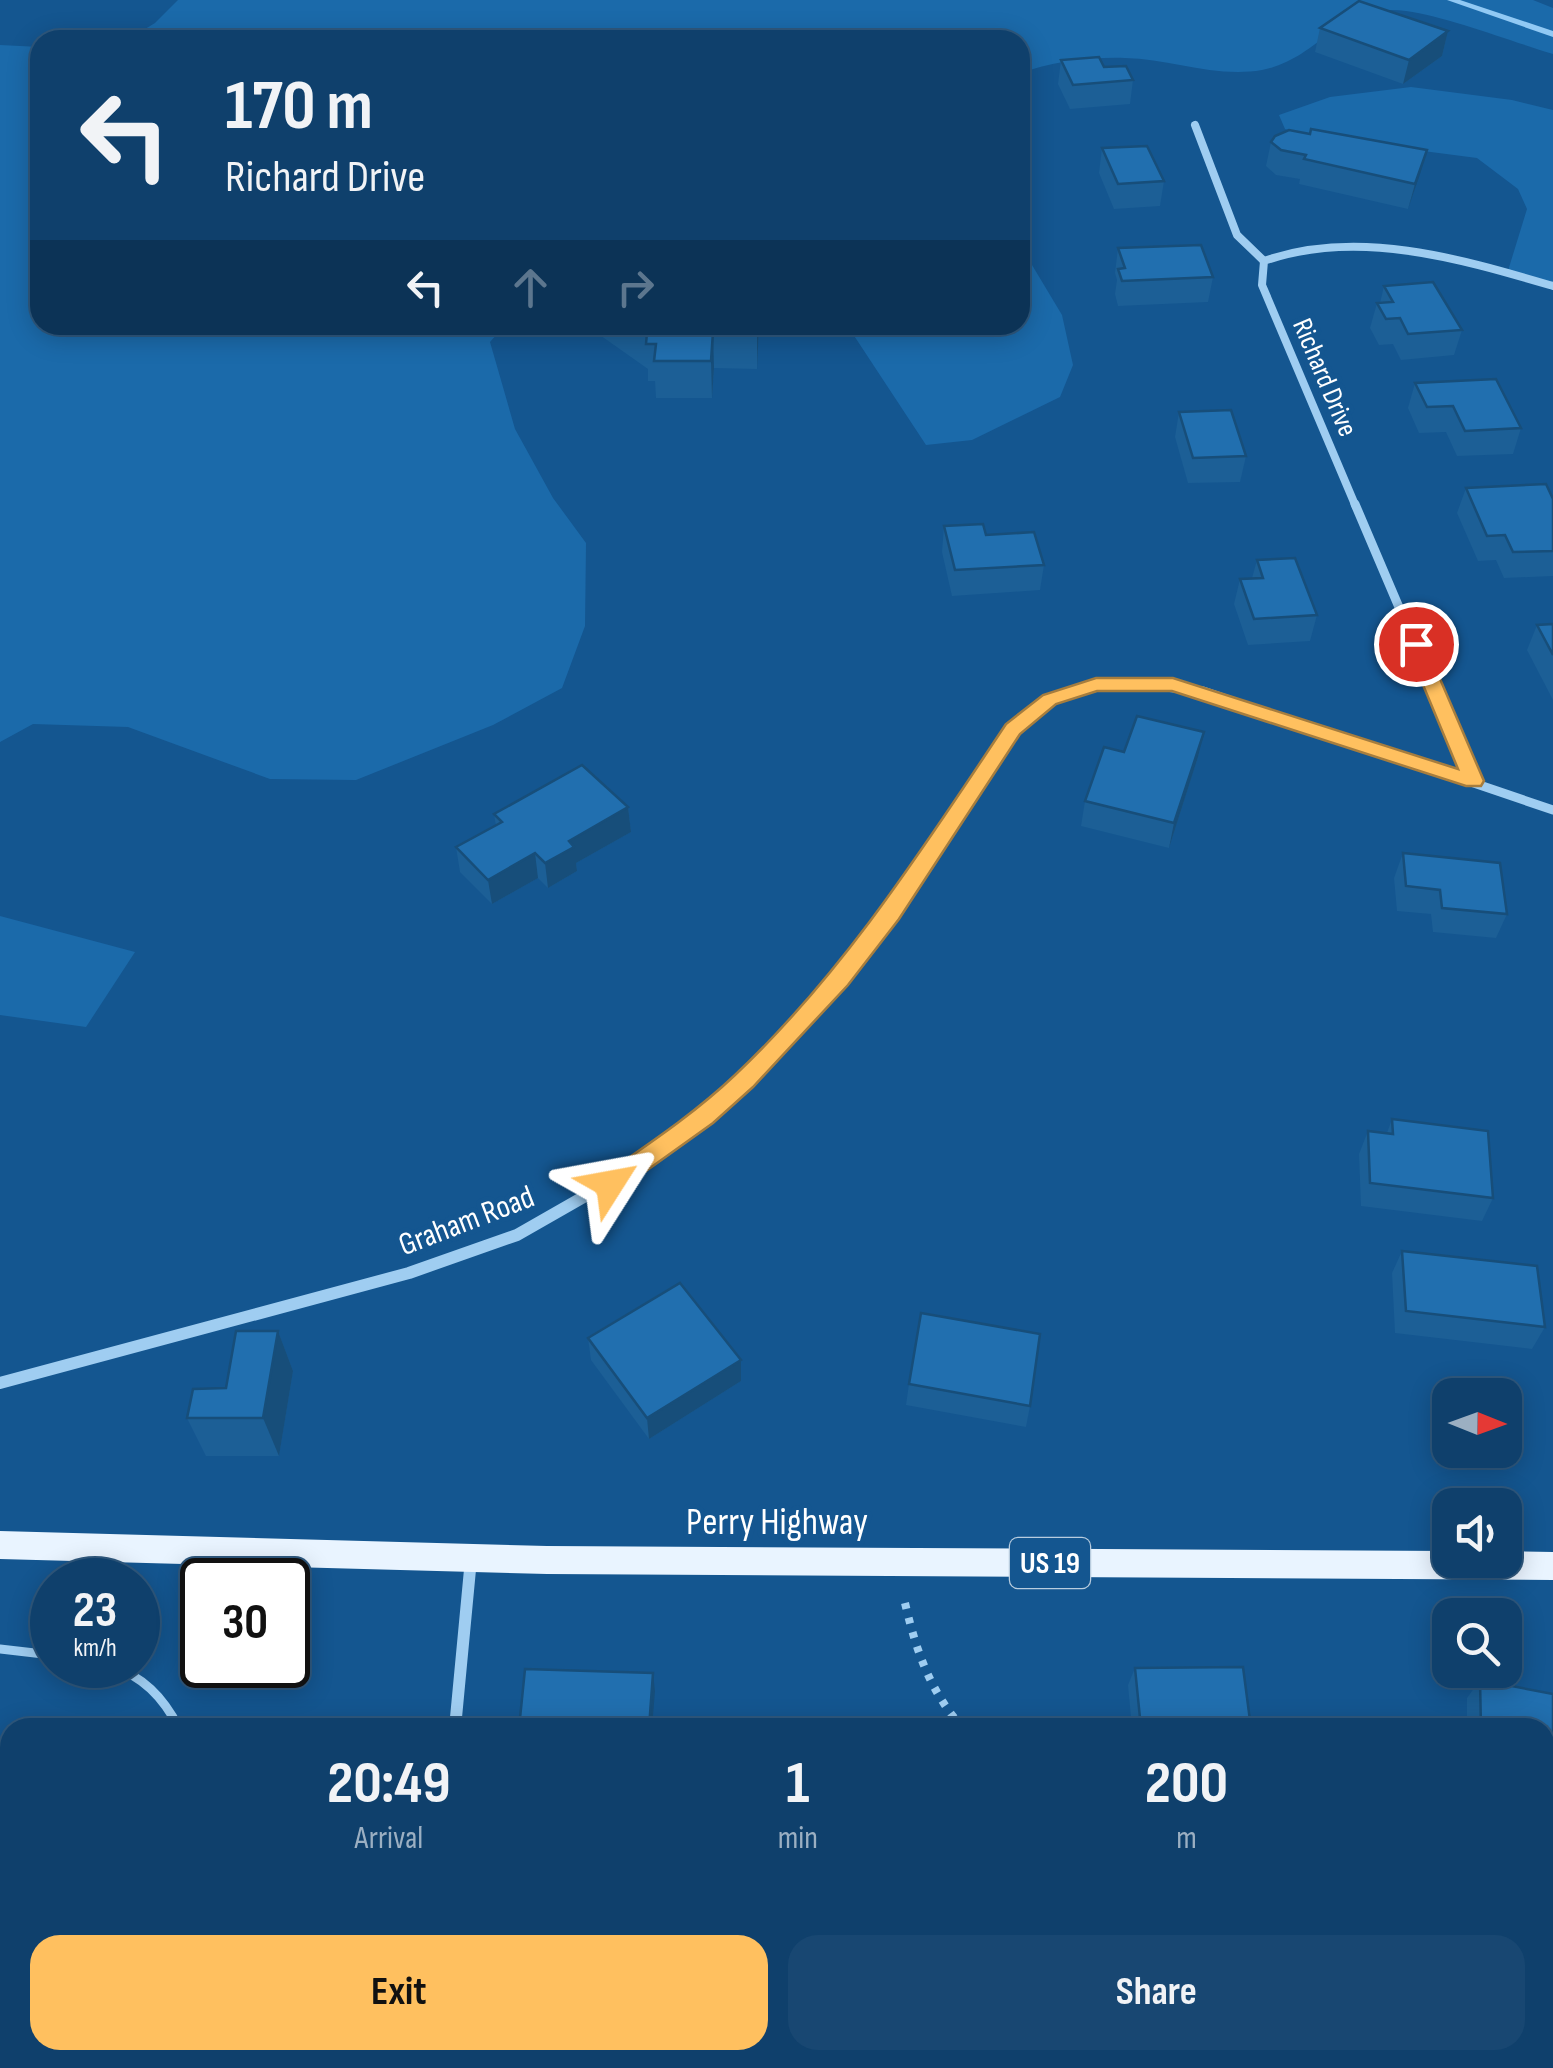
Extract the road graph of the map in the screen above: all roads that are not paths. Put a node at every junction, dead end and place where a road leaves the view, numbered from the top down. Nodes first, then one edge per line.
1 (1195, 125) dead end
2 (1264, 261) junction
3 (1553, 286) edge
4 (1473, 781) junction
5 (1553, 810) edge
6 (0, 1383) edge
7 (0, 1545) edge
8 (470, 1558) junction
9 (1553, 1566) edge
10 (0, 1649) edge
11 (30, 1652) edge
12 (150, 1688) edge
13 (175, 1718) edge
14 (456, 1718) edge

1 - 2 street
2 - 3 street
2 - 4 street, Richard Drive
4 - 5 street, Graham Road
4 - 6 street, Graham Road
7 - 8 main road, Perry Highway / US 19
8 - 9 main road, Perry Highway / US 19
8 - 14 street
10 - 11 lane
12 - 13 lane

